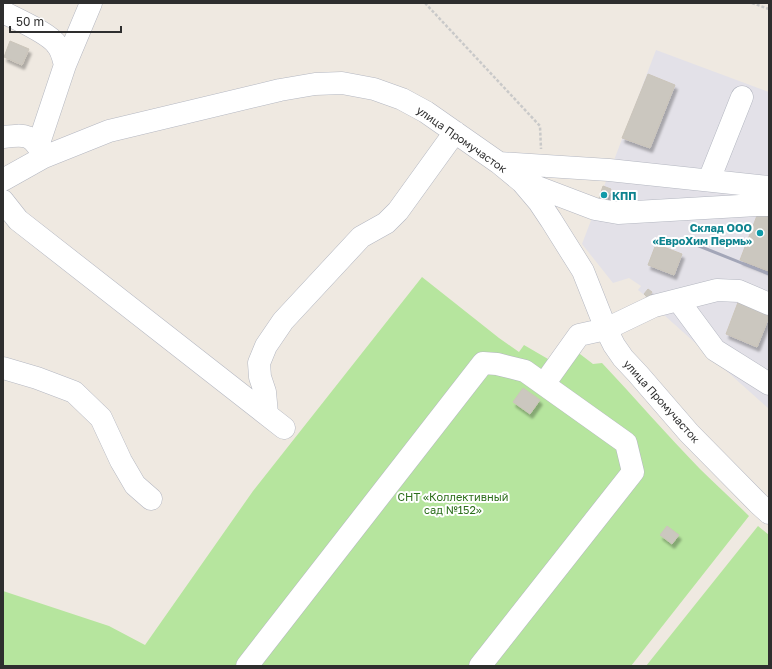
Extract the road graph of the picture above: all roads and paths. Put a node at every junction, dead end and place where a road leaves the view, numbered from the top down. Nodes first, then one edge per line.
1 (91, 3) edge
2 (424, 3) edge
3 (752, 3) edge
4 (769, 9) edge
5 (3, 12) edge
6 (65, 65) junction
7 (742, 97) dead end
8 (455, 132) junction
9 (3, 137) edge
10 (41, 151) junction
11 (499, 164) junction
12 (542, 166) junction
13 (3, 180) edge
14 (709, 180) junction
15 (522, 182) junction
16 (769, 187) edge
17 (3, 201) edge
18 (769, 206) edge
19 (678, 300) junction
20 (769, 304) edge
21 (606, 329) junction
22 (3, 368) edge
23 (544, 384) junction
24 (769, 384) edge
25 (267, 414) junction
26 (284, 428) dead end
27 (150, 499) dead end
28 (769, 513) edge
29 (247, 666) edge
30 (480, 666) edge

1 - 6 street
2 - 12 path
3 - 4 path
5 - 6 street
6 - 10 street
7 - 14 street
8 - 10 street, улица Промучасток
8 - 11 street, улица Промучасток
8 - 25 street
9 - 10 street
10 - 13 street, улица Промучасток
11 - 12 street
11 - 15 street, улица Промучасток
12 - 14 street
14 - 16 street
15 - 18 street
15 - 21 street, улица Промучасток
17 - 25 street
19 - 20 street
19 - 21 street
19 - 24 street
21 - 23 street
21 - 28 street, улица Промучасток
22 - 27 street
23 - 29 street
23 - 30 street
25 - 26 street

